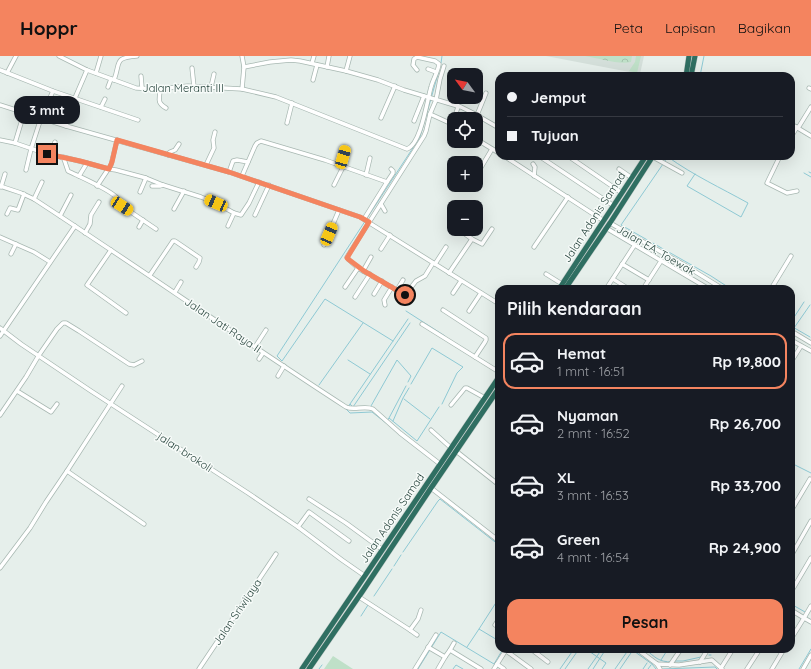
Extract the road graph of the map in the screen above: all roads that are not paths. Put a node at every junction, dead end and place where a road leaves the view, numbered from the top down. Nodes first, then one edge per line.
1 (16, 56) edge
2 (59, 56) edge
3 (70, 56) edge
4 (101, 56) edge
5 (136, 56) edge
6 (242, 56) edge
7 (314, 56) edge
8 (329, 56) edge
9 (350, 56) edge
10 (689, 56) edge
11 (694, 56) edge
12 (123, 57) edge
13 (68, 61) junction
14 (314, 64) junction
15 (444, 66) dead end
16 (244, 67) junction
17 (327, 67) junction
18 (192, 68) dead end
19 (428, 69) dead end
20 (0, 70) edge
21 (87, 70) junction
22 (416, 70) dead end
23 (346, 71) junction
24 (436, 72) junction
25 (687, 72) edge
26 (692, 72) edge
27 (7, 73) junction
28 (96, 73) junction
29 (214, 74) dead end
30 (141, 76) dead end
31 (112, 79) junction
32 (313, 80) dead end
33 (194, 86) junction
34 (395, 86) junction
35 (108, 87) dead end
36 (211, 87) junction
37 (142, 88) junction
38 (160, 89) junction
39 (242, 89) junction
40 (53, 91) junction
41 (486, 93) dead end
42 (75, 98) junction
43 (430, 98) junction
44 (106, 99) dead end
45 (292, 103) junction
46 (0, 105) edge
47 (458, 106) junction
48 (101, 107) junction
49 (811, 107) edge
50 (166, 108) dead end
51 (456, 112) edge
52 (471, 112) edge
53 (478, 112) edge
54 (24, 113) junction
55 (430, 114) junction
56 (41, 118) junction
57 (381, 118) dead end
58 (483, 119) edge
59 (138, 120) dead end
60 (422, 121) junction
61 (447, 122) edge
62 (287, 123) dead end
63 (66, 126) junction
64 (495, 126) edge
65 (797, 127) junction
66 (795, 130) edge
67 (215, 132) dead end
68 (811, 136) edge
69 (0, 140) edge
70 (117, 140) junction
71 (55, 142) dead end
72 (15, 143) junction
73 (483, 143) edge
74 (179, 144) dead end
75 (345, 148) dead end
76 (31, 149) junction
77 (492, 149) junction
78 (495, 151) edge
79 (50, 154) junction
80 (168, 154) junction
81 (62, 157) junction
82 (370, 158) dead end
83 (510, 160) edge
84 (545, 160) edge
85 (574, 160) edge
86 (643, 160) edge
87 (650, 160) edge
88 (660, 160) edge
89 (778, 160) edge
90 (248, 162) junction
91 (87, 163) junction
92 (483, 164) edge
93 (533, 164) dead end
94 (206, 165) junction
95 (341, 166) junction
96 (109, 169) junction
97 (26, 170) dead end
98 (391, 170) dead end
99 (619, 170) dead end
100 (229, 172) junction
101 (682, 173) dead end
102 (5, 174) dead end
103 (366, 175) junction
104 (79, 176) junction
105 (242, 176) junction
106 (534, 176) junction
107 (146, 178) junction
108 (632, 178) junction
109 (42, 182) dead end
110 (259, 182) junction
111 (387, 182) junction
112 (163, 185) junction
113 (269, 185) junction
114 (334, 185) dead end
115 (98, 186) junction
116 (152, 186) dead end
117 (1, 187) edge
118 (630, 187) junction
119 (184, 191) junction
120 (797, 191) dead end
121 (140, 192) dead end
122 (622, 193) junction
123 (24, 194) junction
124 (71, 195) dead end
125 (568, 197) junction
126 (34, 199) junction
127 (99, 202) dead end
128 (381, 204) junction
129 (614, 206) junction
130 (174, 209) dead end
131 (339, 210) junction
132 (385, 211) dead end
133 (8, 214) dead end
134 (234, 214) junction
135 (255, 215) dead end
136 (60, 216) junction
137 (143, 220) junction
138 (367, 221) junction
139 (604, 221) junction
140 (610, 223) junction
141 (75, 226) junction
142 (228, 226) dead end
143 (139, 227) dead end
144 (606, 228) junction
145 (156, 229) dead end
146 (492, 229) dead end
147 (86, 233) junction
148 (390, 235) junction
149 (468, 236) edge
150 (0, 237) edge
151 (472, 239) junction
152 (16, 244) junction
153 (324, 246) dead end
154 (634, 246) junction
155 (446, 247) dead end
156 (534, 247) dead end
157 (381, 249) dead end
158 (111, 250) junction
159 (11, 254) dead end
160 (791, 256) dead end
161 (372, 257) dead end
162 (661, 260) junction
163 (50, 262) junction
164 (434, 263) junction
165 (622, 264) junction
166 (196, 268) dead end
167 (358, 268) junction
168 (364, 271) junction
169 (449, 273) junction
170 (370, 274) junction
171 (546, 274) dead end
172 (150, 275) junction
173 (613, 279) junction
174 (403, 280) dead end
175 (649, 280) junction
176 (382, 281) junction
177 (461, 281) junction
178 (181, 282) dead end
179 (396, 283) dead end
180 (560, 285) edge
181 (563, 285) edge
182 (563, 285) edge
183 (609, 285) edge
184 (623, 285) edge
185 (646, 285) edge
186 (702, 285) edge
187 (717, 285) edge
188 (773, 285) edge
189 (345, 287) dead end
190 (394, 288) junction
191 (175, 292) junction
192 (453, 293) dead end
193 (481, 293) junction
194 (374, 294) dead end
195 (355, 297) dead end
196 (495, 302) edge
197 (385, 305) dead end
198 (443, 310) dead end
199 (470, 311) dead end
200 (126, 313) dead end
201 (422, 324) dead end
202 (0, 328) edge
203 (4, 330) junction
204 (266, 330) dead end
205 (795, 333) edge
206 (0, 336) edge
207 (795, 342) edge
208 (811, 343) edge
209 (801, 346) junction
210 (255, 347) junction
211 (811, 351) edge
212 (263, 352) junction
213 (39, 355) junction
214 (795, 356) edge
215 (475, 357) junction
216 (260, 359) dead end
217 (142, 361) dead end
218 (284, 366) junction
219 (495, 370) edge
220 (278, 376) dead end
221 (495, 383) edge
222 (122, 386) dead end
223 (17, 391) junction
224 (495, 393) edge
225 (485, 398) junction
226 (57, 404) dead end
227 (111, 404) junction
228 (451, 405) dead end
229 (0, 415) edge
230 (431, 430) dead end
231 (454, 449) junction
232 (440, 464) junction
233 (67, 472) junction
234 (810, 479) dead end
235 (495, 482) edge
236 (431, 488) junction
237 (309, 499) dead end
238 (795, 504) edge
239 (811, 521) edge
240 (144, 524) dead end
241 (298, 527) junction
242 (495, 538) edge
243 (349, 541) dead end
244 (795, 549) edge
245 (383, 550) junction
246 (276, 554) dead end
247 (811, 558) edge
248 (0, 568) edge
249 (365, 576) junction
250 (795, 585) edge
251 (359, 597) junction
252 (811, 606) edge
253 (421, 610) dead end
254 (795, 612) edge
255 (804, 618) junction
256 (811, 622) edge
257 (410, 630) junction
258 (795, 633) edge
259 (329, 634) junction
260 (417, 635) dead end
261 (436, 635) dead end
262 (454, 643) dead end
263 (430, 648) junction
264 (450, 650) junction
265 (504, 653) edge
266 (510, 653) edge
267 (536, 653) edge
268 (642, 653) edge
269 (678, 653) edge
270 (706, 653) edge
271 (731, 653) edge
272 (757, 653) edge
273 (782, 653) edge
274 (811, 655) edge
275 (445, 657) junction
276 (548, 662) dead end
277 (700, 662) junction
278 (497, 664) junction
279 (657, 664) junction
280 (670, 665) junction
281 (722, 668) edge
282 (199, 669) edge
283 (302, 669) edge
284 (309, 669) edge
285 (415, 669) edge
286 (438, 669) edge
287 (481, 669) edge
288 (494, 669) edge
289 (504, 669) edge
290 (531, 669) edge
291 (660, 669) edge
292 (747, 669) edge
293 (772, 669) edge
294 (803, 669) edge

1 - 27 street
2 - 13 street, Jalan Meranti III
3 - 13 street
4 - 28 street
5 - 12 street
6 - 16 street
7 - 14 street
8 - 17 street
9 - 23 street
10 - 25 highway
11 - 26 highway
12 - 31 street
13 - 21 street, Jalan Meranti III
14 - 16 street
14 - 17 street
14 - 32 street
15 - 43 street
16 - 39 street
17 - 23 street
18 - 33 street
19 - 24 street
20 - 27 street
21 - 28 street, Jalan Meranti III
21 - 42 street
22 - 24 street
23 - 34 street
24 - 43 street
27 - 40 street
28 - 31 street, Jalan Meranti III
29 - 36 street
30 - 37 street
31 - 35 street
31 - 37 street, Jalan Meranti III
33 - 36 street, Jalan Meranti III
33 - 38 street, Jalan Meranti III
34 - 43 street
34 - 57 street
36 - 39 street, Jalan Meranti III
37 - 38 street, Jalan Meranti III
38 - 50 street
39 - 45 street, Jalan Meranti III
40 - 42 street
40 - 56 street
41 - 53 street
42 - 48 street
42 - 63 street
43 - 47 street
43 - 55 street
43 - 60 street
43 - 60 street
44 - 48 street
45 - 60 street, Jalan Meranti III
45 - 62 street
46 - 54 street
47 - 51 street
47 - 52 street
48 - 59 street
49 - 65 street
54 - 56 street
54 - 72 street
55 - 61 street
55 - 128 street
56 - 63 street
56 - 76 street
58 - 64 street
63 - 70 street
65 - 66 street
65 - 68 street
67 - 94 street
69 - 72 street
70 - 80 street
70 - 96 street
71 - 79 street
72 - 76 street
73 - 77 street
74 - 80 street
75 - 95 street
76 - 79 street
76 - 97 street
77 - 78 street
77 - 92 street
79 - 81 street
80 - 94 street
81 - 91 street
81 - 104 street
82 - 103 street
83 - 106 street
84 - 129 street
85 - 122 street
86 - 108 highway, Jalan Adonis Samad
87 - 118 highway
88 - 101 street
89 - 120 street
90 - 95 street
90 - 100 street
90 - 105 street
91 - 96 street
91 - 104 street
93 - 106 street
94 - 100 street
95 - 103 street
95 - 114 street
96 - 107 street
96 - 115 street
98 - 111 street
99 - 108 street
100 - 105 street
102 - 117 street
103 - 111 street
104 - 115 street
105 - 110 street
106 - 125 street
107 - 112 street
107 - 121 street
108 - 118 highway, Jalan Adonis Samad
109 - 126 street
110 - 113 street
110 - 134 street
111 - 138 street
112 - 116 street
112 - 119 street
113 - 131 street
113 - 135 street
115 - 137 street
117 - 123 street, Jalan Jati Raya II
118 - 122 highway, Jalan Adonis Samad
118 - 140 highway
119 - 130 street
119 - 134 street
122 - 129 highway, Jalan Adonis Samad
123 - 126 street, Jalan Jati Raya II
123 - 133 street
124 - 136 street
125 - 139 street
125 - 156 street
126 - 136 street, Jalan Jati Raya II
127 - 147 street
128 - 132 street
128 - 138 street
129 - 139 highway, Jalan Adonis Samad
131 - 138 street
131 - 153 street
134 - 142 street
136 - 141 street, Jalan Jati Raya II
137 - 143 street
137 - 145 street
138 - 148 street
138 - 167 street
139 - 181 highway, Jalan Adonis Samad
140 - 144 highway
140 - 187 street, Jalan EA. Toewak
141 - 147 street, Jalan Jati Raya II
141 - 163 street
144 - 154 street
144 - 182 highway
146 - 151 street
147 - 158 street, Jalan Jati Raya II
148 - 157 street
148 - 164 street
149 - 151 street
150 - 152 street
151 - 169 street
152 - 159 street
152 - 163 street
154 - 162 street
154 - 165 street
155 - 164 street
158 - 172 street, Jalan Jati Raya II
158 - 200 street
160 - 188 street
161 - 168 street
162 - 175 street
162 - 186 street
163 - 203 street
164 - 169 street
164 - 190 street
165 - 173 street
165 - 175 street
166 - 172 street
167 - 168 street
167 - 189 street
168 - 170 street
169 - 177 street
170 - 176 street
170 - 195 street
171 - 180 street
172 - 191 street, Jalan Jati Raya II
173 - 183 street
173 - 184 street
174 - 190 street
175 - 185 street
176 - 190 street
176 - 194 street
177 - 192 street
177 - 193 street
178 - 191 street
179 - 190 street
190 - 197 street
191 - 210 street, Jalan Jati Raya II
193 - 196 street
193 - 199 street
198 - 215 street
201 - 215 street
202 - 203 street, jalan brokoli
203 - 206 street
203 - 213 street, jalan brokoli
204 - 210 street
205 - 208 street
207 - 209 street
209 - 211 street
209 - 214 street
210 - 212 street, Jalan Jati Raya II
212 - 216 street
212 - 218 street, Jalan Jati Raya II
213 - 217 street
213 - 223 street
213 - 227 street, jalan brokoli
215 - 219 street
218 - 220 street
218 - 232 street, Jalan Jati Raya II
221 - 225 highway, Jalan Adonis Samad
222 - 227 street
223 - 226 street
223 - 229 street
224 - 231 highway
225 - 228 street
225 - 231 highway, Jalan Adonis Samad
227 - 233 street
227 - 241 street, jalan brokoli
230 - 231 street
231 - 232 highway, Jalan Adonis Samad
231 - 235 street
231 - 236 highway
232 - 245 highway, Jalan Adonis Samad
233 - 240 street
233 - 248 street
234 - 238 street
236 - 242 street
236 - 251 highway
237 - 245 street
239 - 244 street
241 - 243 street
241 - 249 street, jalan brokoli
245 - 249 highway, Jalan Adonis Samad
246 - 282 street, Jalan Sriwijaya
247 - 250 street
249 - 259 highway, Jalan Adonis Samad
251 - 257 street
251 - 259 highway
252 - 255 street
253 - 257 street
254 - 255 street
255 - 256 street
255 - 258 street
257 - 260 street
259 - 283 highway, Jalan Adonis Samad
259 - 284 highway
261 - 263 street
262 - 264 street
263 - 275 street
263 - 285 street
264 - 275 street
264 - 287 street
265 - 278 street
266 - 290 street
267 - 276 street
268 - 279 street
269 - 280 street
270 - 277 street
271 - 281 street
272 - 292 street
273 - 293 street
274 - 294 street
275 - 286 street
277 - 280 street
277 - 281 street
278 - 288 street
278 - 289 street
279 - 280 street
279 - 291 street

